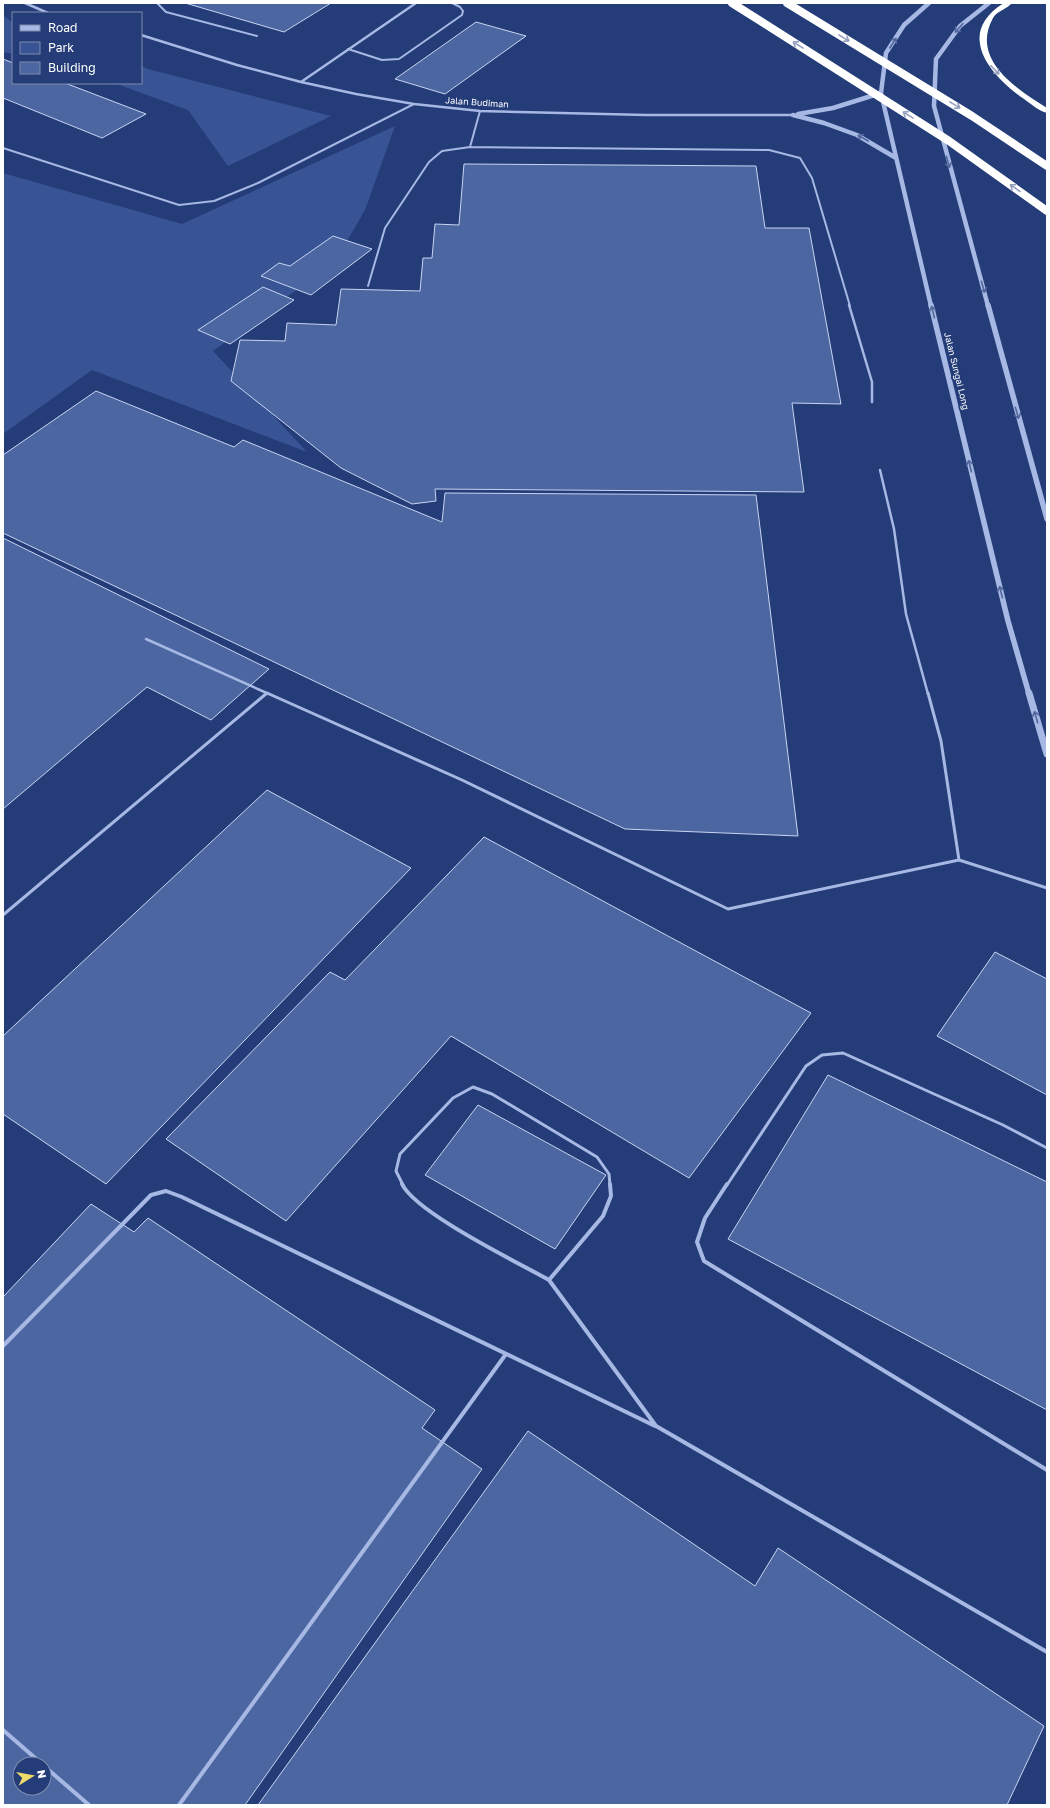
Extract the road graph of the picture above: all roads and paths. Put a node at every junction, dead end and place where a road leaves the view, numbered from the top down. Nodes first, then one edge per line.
1 (24, 3) edge
2 (157, 3) edge
3 (416, 3) edge
4 (452, 3) edge
5 (732, 3) edge
6 (787, 3) edge
7 (929, 3) edge
8 (989, 3) edge
9 (1009, 3) edge
10 (46, 12) edge
11 (142, 36) edge
12 (257, 36) dead end
13 (348, 49) junction
14 (302, 82) junction
15 (881, 93) junction
16 (414, 104) junction
17 (1047, 110) edge
18 (480, 111) junction
19 (793, 115) junction
20 (470, 147) junction
21 (3, 148) edge
22 (896, 158) junction
23 (1047, 166) edge
24 (1047, 211) edge
25 (368, 286) dead end
26 (872, 402) dead end
27 (880, 470) dead end
28 (1047, 519) edge
29 (146, 639) dead end
30 (267, 693) junction
31 (1047, 754) edge
32 (959, 860) junction
33 (1047, 888) edge
34 (3, 915) edge
35 (1047, 1148) edge
36 (549, 1280) junction
37 (3, 1346) edge
38 (506, 1354) junction
39 (656, 1426) junction
40 (1047, 1470) edge
41 (1047, 1652) edge
42 (3, 1730) edge
43 (33, 1756) edge
44 (52, 1773) edge
45 (90, 1805) edge
46 (179, 1805) edge

1 - 10 street
2 - 12 lane
3 - 13 street
4 - 13 lane
24 -> 5 highway, bridge
6 -> 23 highway, bridge
15 -> 7 street, Jalan Sungai Long
8 -> 28 street
9 -> 17 highway
11 - 14 street, Jalan Budiman
13 - 14 street
14 - 16 street, Jalan Budiman
15 - 19 street
15 - 22 street, Jalan Sungai Long
16 - 18 street, Jalan Budiman
16 - 21 lane
18 - 19 street, Jalan Budiman
18 - 20 lane
22 -> 19 street
20 - 25 lane
20 - 26 lane
31 -> 22 street, Jalan Sungai Long
27 - 32 lane
29 - 30 lane
30 - 32 lane
30 - 34 lane
32 - 33 lane
35 - 40 lane
36 - 36 lane
36 - 39 lane
37 - 38 lane
38 - 39 lane
38 - 46 lane
39 - 41 lane
42 - 43 lane
44 - 45 lane

